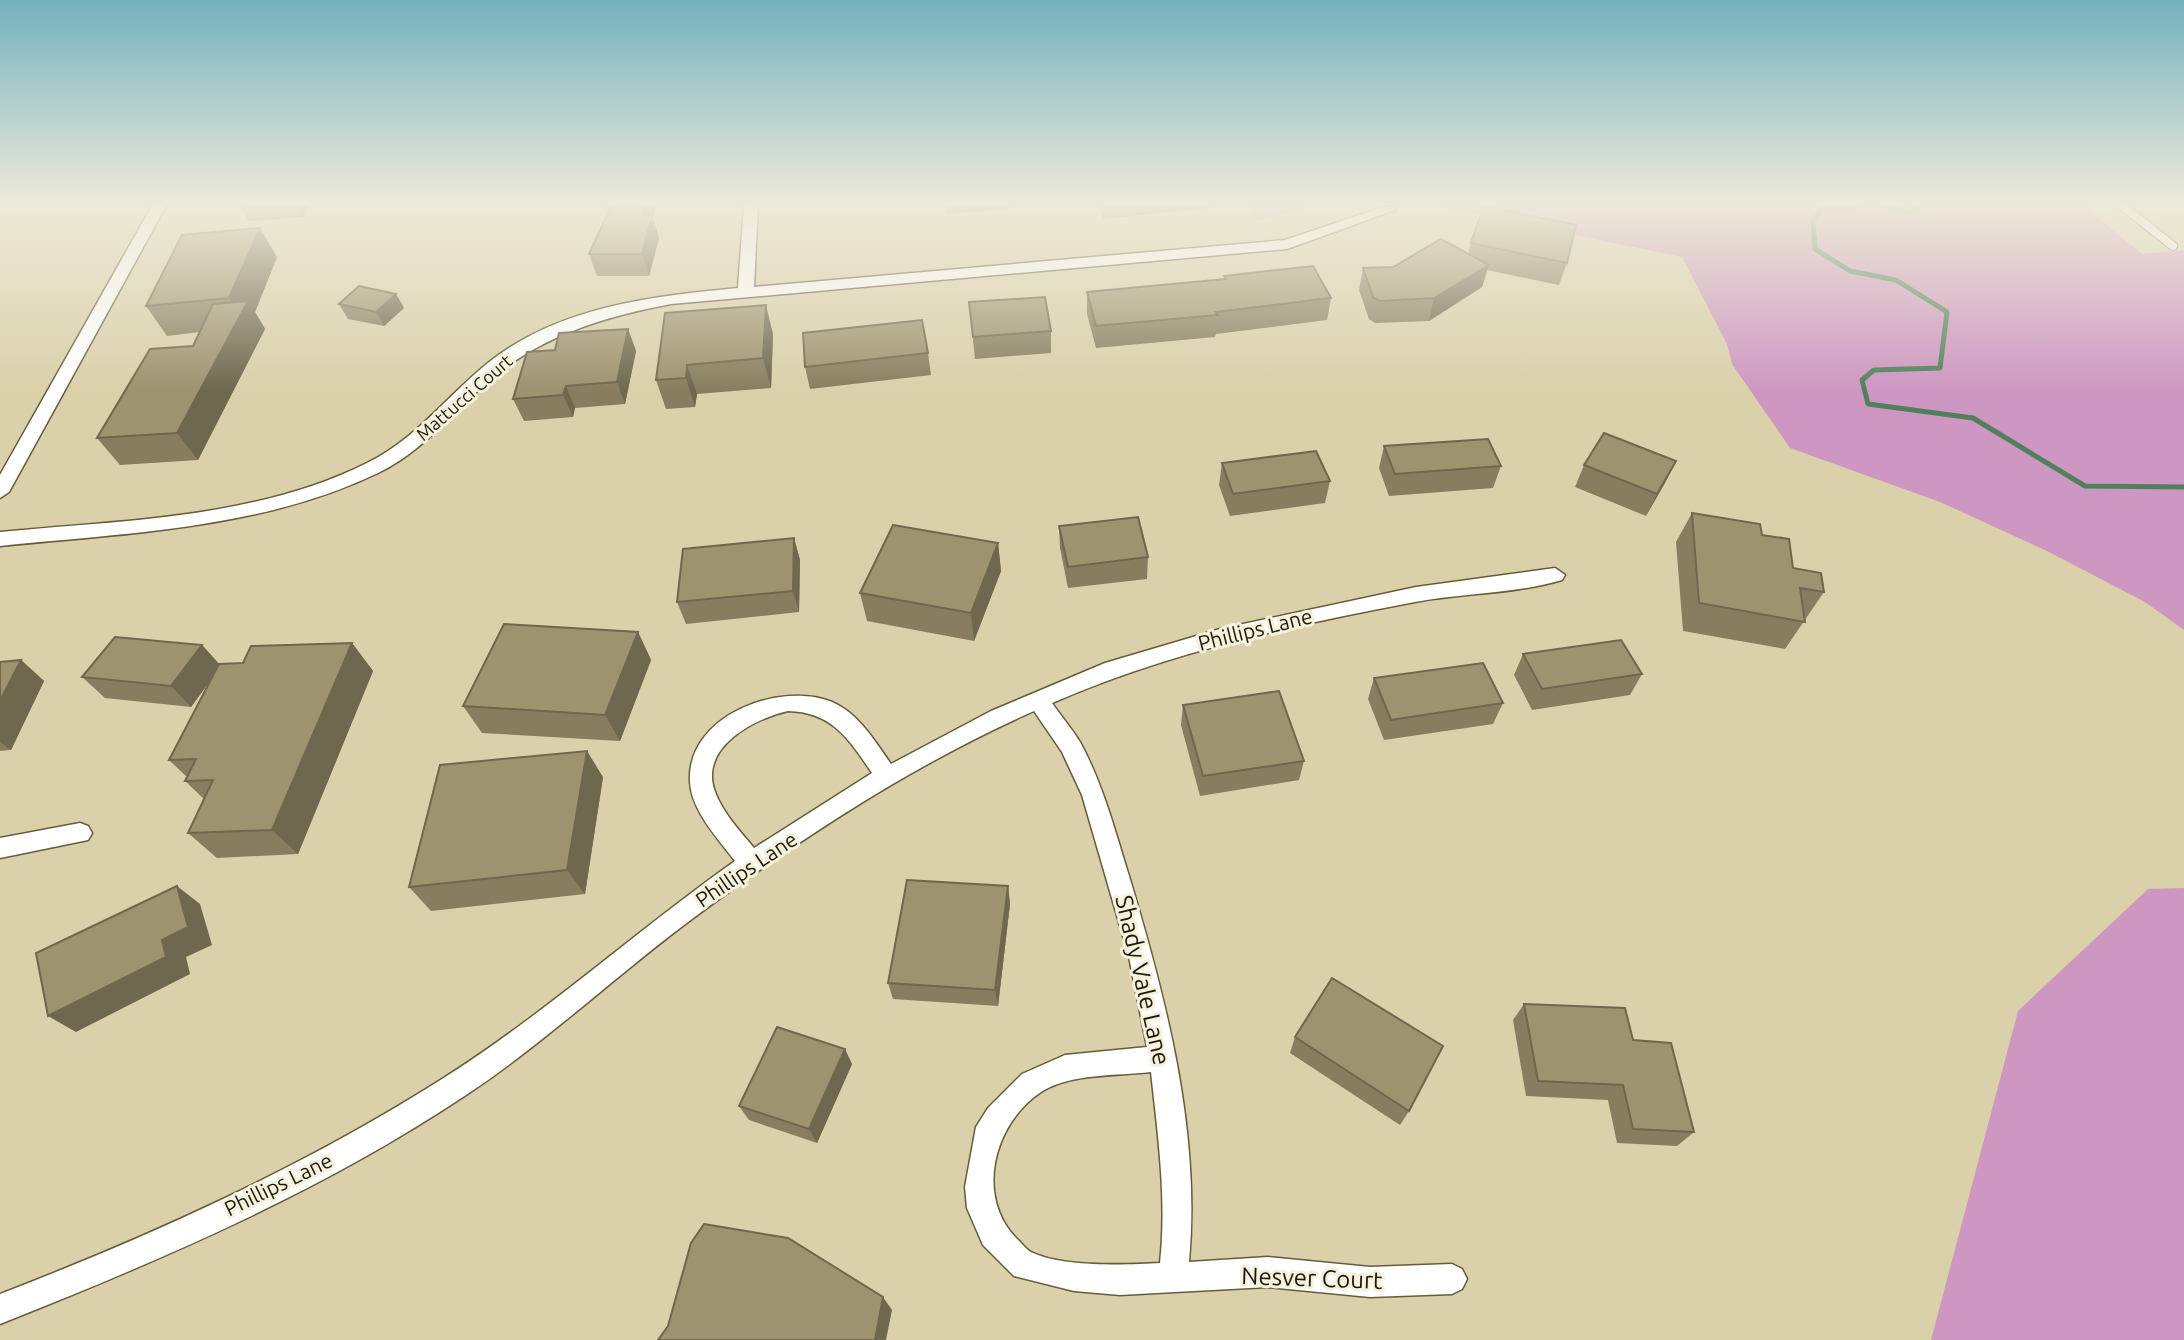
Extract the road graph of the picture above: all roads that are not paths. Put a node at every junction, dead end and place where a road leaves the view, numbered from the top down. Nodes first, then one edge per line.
1 (125, 267) edge
2 (747, 267) edge
3 (1038, 267) edge
4 (746, 293) junction
5 (0, 492) edge
6 (0, 539) edge
7 (1555, 575) dead end
8 (1039, 702) junction
9 (887, 776) junction
10 (80, 833) dead end
11 (0, 848) edge
12 (752, 864) junction
13 (1162, 1058) junction
14 (1172, 1278) junction
15 (1452, 1279) dead end
16 (0, 1309) edge

1 - 5 street
2 - 4 street
3 - 4 street, Mattucci Court
4 - 6 street, Mattucci Court
7 - 8 street, Phillips Lane
8 - 9 street, Phillips Lane
8 - 13 street, Shady Vale Lane
9 - 12 street, Phillips Lane
9 - 12 street
10 - 11 street
12 - 16 street, Phillips Lane
13 - 14 street, Shady Vale Lane
13 - 14 street
14 - 15 street, Nesver Court

